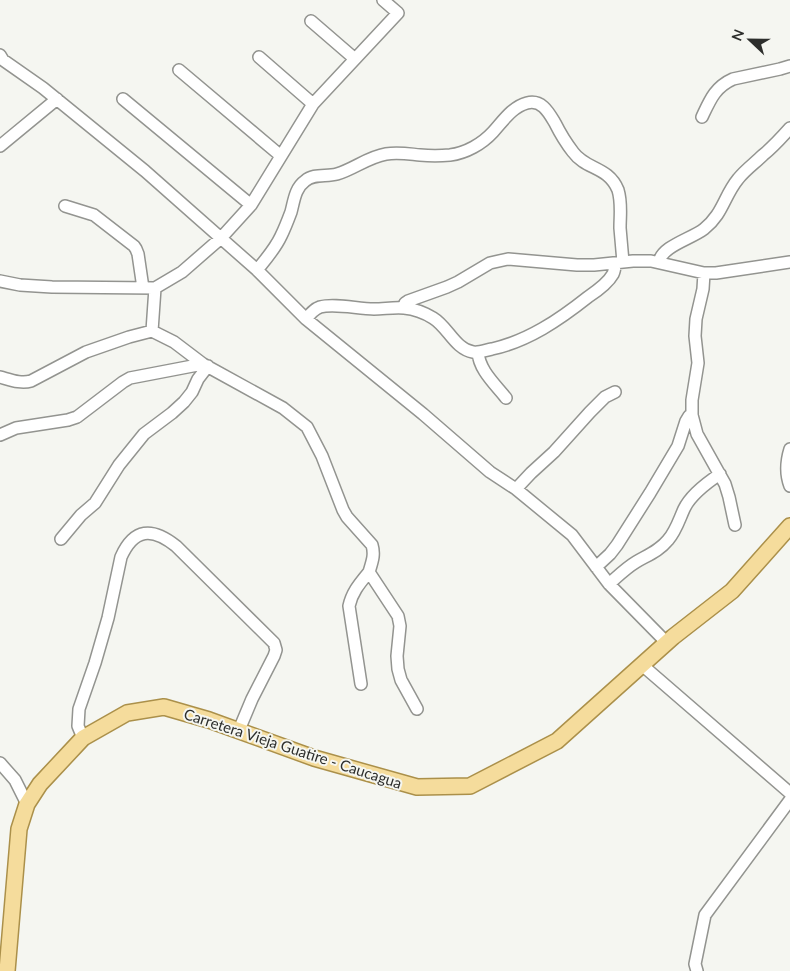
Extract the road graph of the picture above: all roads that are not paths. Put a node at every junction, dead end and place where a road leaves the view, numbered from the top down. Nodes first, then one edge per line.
1 (383, 0) edge
2 (311, 21) dead end
3 (0, 55) edge
4 (259, 57) dead end
5 (355, 59) junction
6 (790, 66) edge
7 (179, 70) dead end
8 (56, 99) junction
9 (123, 99) dead end
10 (313, 104) junction
11 (702, 117) dead end
12 (790, 128) edge
13 (0, 145) edge
14 (281, 156) junction
15 (251, 205) junction
16 (65, 206) dead end
17 (221, 238) junction
18 (619, 262) junction
19 (659, 262) junction
20 (790, 262) edge
21 (257, 270) junction
22 (704, 273) junction
23 (0, 281) edge
24 (142, 288) junction
25 (155, 288) junction
26 (404, 308) junction
27 (306, 319) junction
28 (152, 331) junction
29 (478, 352) junction
30 (206, 365) junction
31 (0, 377) edge
32 (614, 392) dead end
33 (506, 398) dead end
34 (692, 416) junction
35 (0, 435) edge
36 (790, 449) edge
37 (720, 474) junction
38 (790, 486) edge
39 (516, 489) junction
40 (735, 525) dead end
41 (790, 526) edge
42 (61, 539) dead end
43 (596, 567) junction
44 (369, 572) junction
45 (610, 584) junction
46 (667, 643) junction
47 (642, 665) junction
48 (361, 684) dead end
49 (417, 709) dead end
50 (239, 730) junction
51 (83, 738) junction
52 (0, 763) edge
53 (790, 793) edge
54 (790, 800) edge
55 (26, 804) junction
56 (7, 971) edge
57 (697, 971) edge

1 - 5 street
2 - 5 street
3 - 8 street
4 - 10 street
5 - 10 street
6 - 11 street
7 - 14 street
8 - 13 street
8 - 17 street
9 - 15 street
10 - 14 street
12 - 19 street
14 - 15 street
15 - 17 street
16 - 24 street
17 - 21 street
17 - 25 street
18 - 19 street
18 - 21 street
18 - 26 street
18 - 29 street
19 - 22 street
20 - 22 street
21 - 27 street
22 - 34 street
23 - 24 street
24 - 25 street
25 - 28 street
26 - 27 street
26 - 29 street
27 - 39 street
28 - 30 street
28 - 31 street
29 - 33 street
30 - 35 street
30 - 42 street
30 - 44 street
32 - 39 street
34 - 37 street
34 - 43 street
36 - 38 street
37 - 40 street
37 - 45 street
39 - 43 street
41 - 46 main road, Carretera Vieja Guatire - Caucagua
43 - 45 street
44 - 48 street
44 - 49 street
45 - 46 street
46 - 47 main road, Carretera Vieja Guatire - Caucagua
47 - 50 main road, Carretera Vieja Guatire - Caucagua
47 - 53 street
50 - 51 main road, Carretera Vieja Guatire - Caucagua
50 - 51 street
51 - 55 main road, Carretera Vieja Guatire - Caucagua
52 - 55 street
54 - 57 street
55 - 56 main road, Carretera Vieja Guatire - Caucagua

